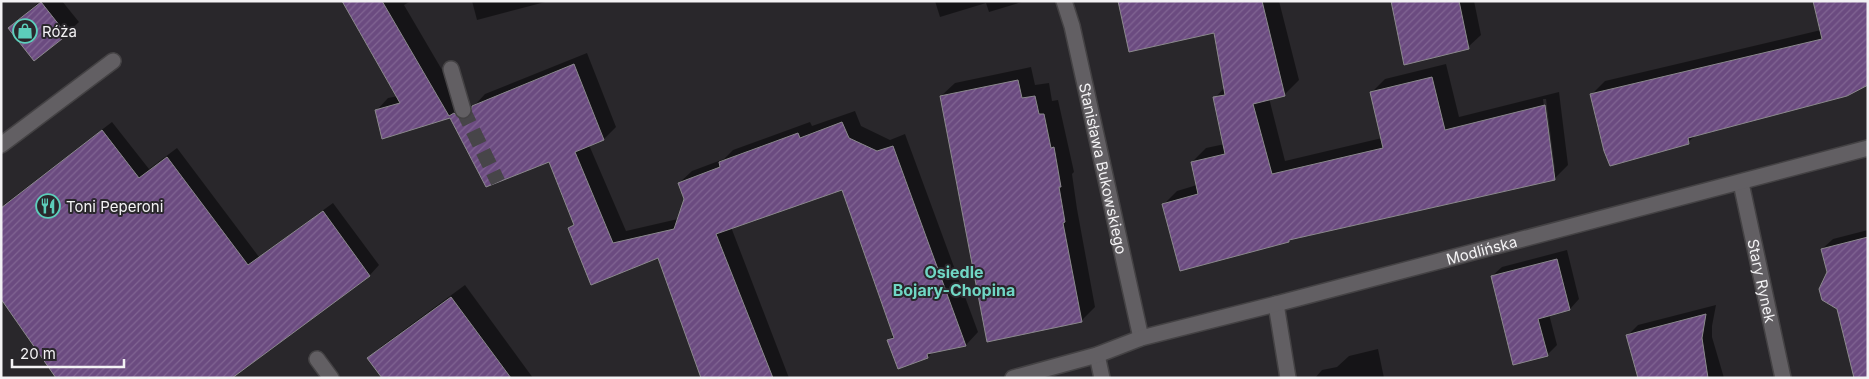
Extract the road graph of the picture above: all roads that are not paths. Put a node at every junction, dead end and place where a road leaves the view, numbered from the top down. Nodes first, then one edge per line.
1 (1064, 1) edge
2 (113, 61) dead end
3 (451, 68) dead end
4 (463, 110) tunnel mouth
5 (1, 145) edge
6 (1868, 148) edge
7 (1741, 183) junction
8 (1276, 304) junction
9 (1141, 338) junction
10 (1097, 355) junction
11 (317, 359) dead end
12 (331, 378) edge
13 (1014, 378) edge
14 (1102, 378) edge
15 (1288, 378) edge
16 (1783, 378) edge

1 - 9 street, Stanisława Bukowskiego
2 - 5 street
3 - 4 street
6 - 7 street, Modlińska
7 - 8 street, Modlińska
7 - 16 street, Stary Rynek
8 - 9 street, Modlińska
8 - 15 street
9 - 10 street, Modlińska
10 - 13 street, Modlińska
10 - 14 street
11 - 12 street

